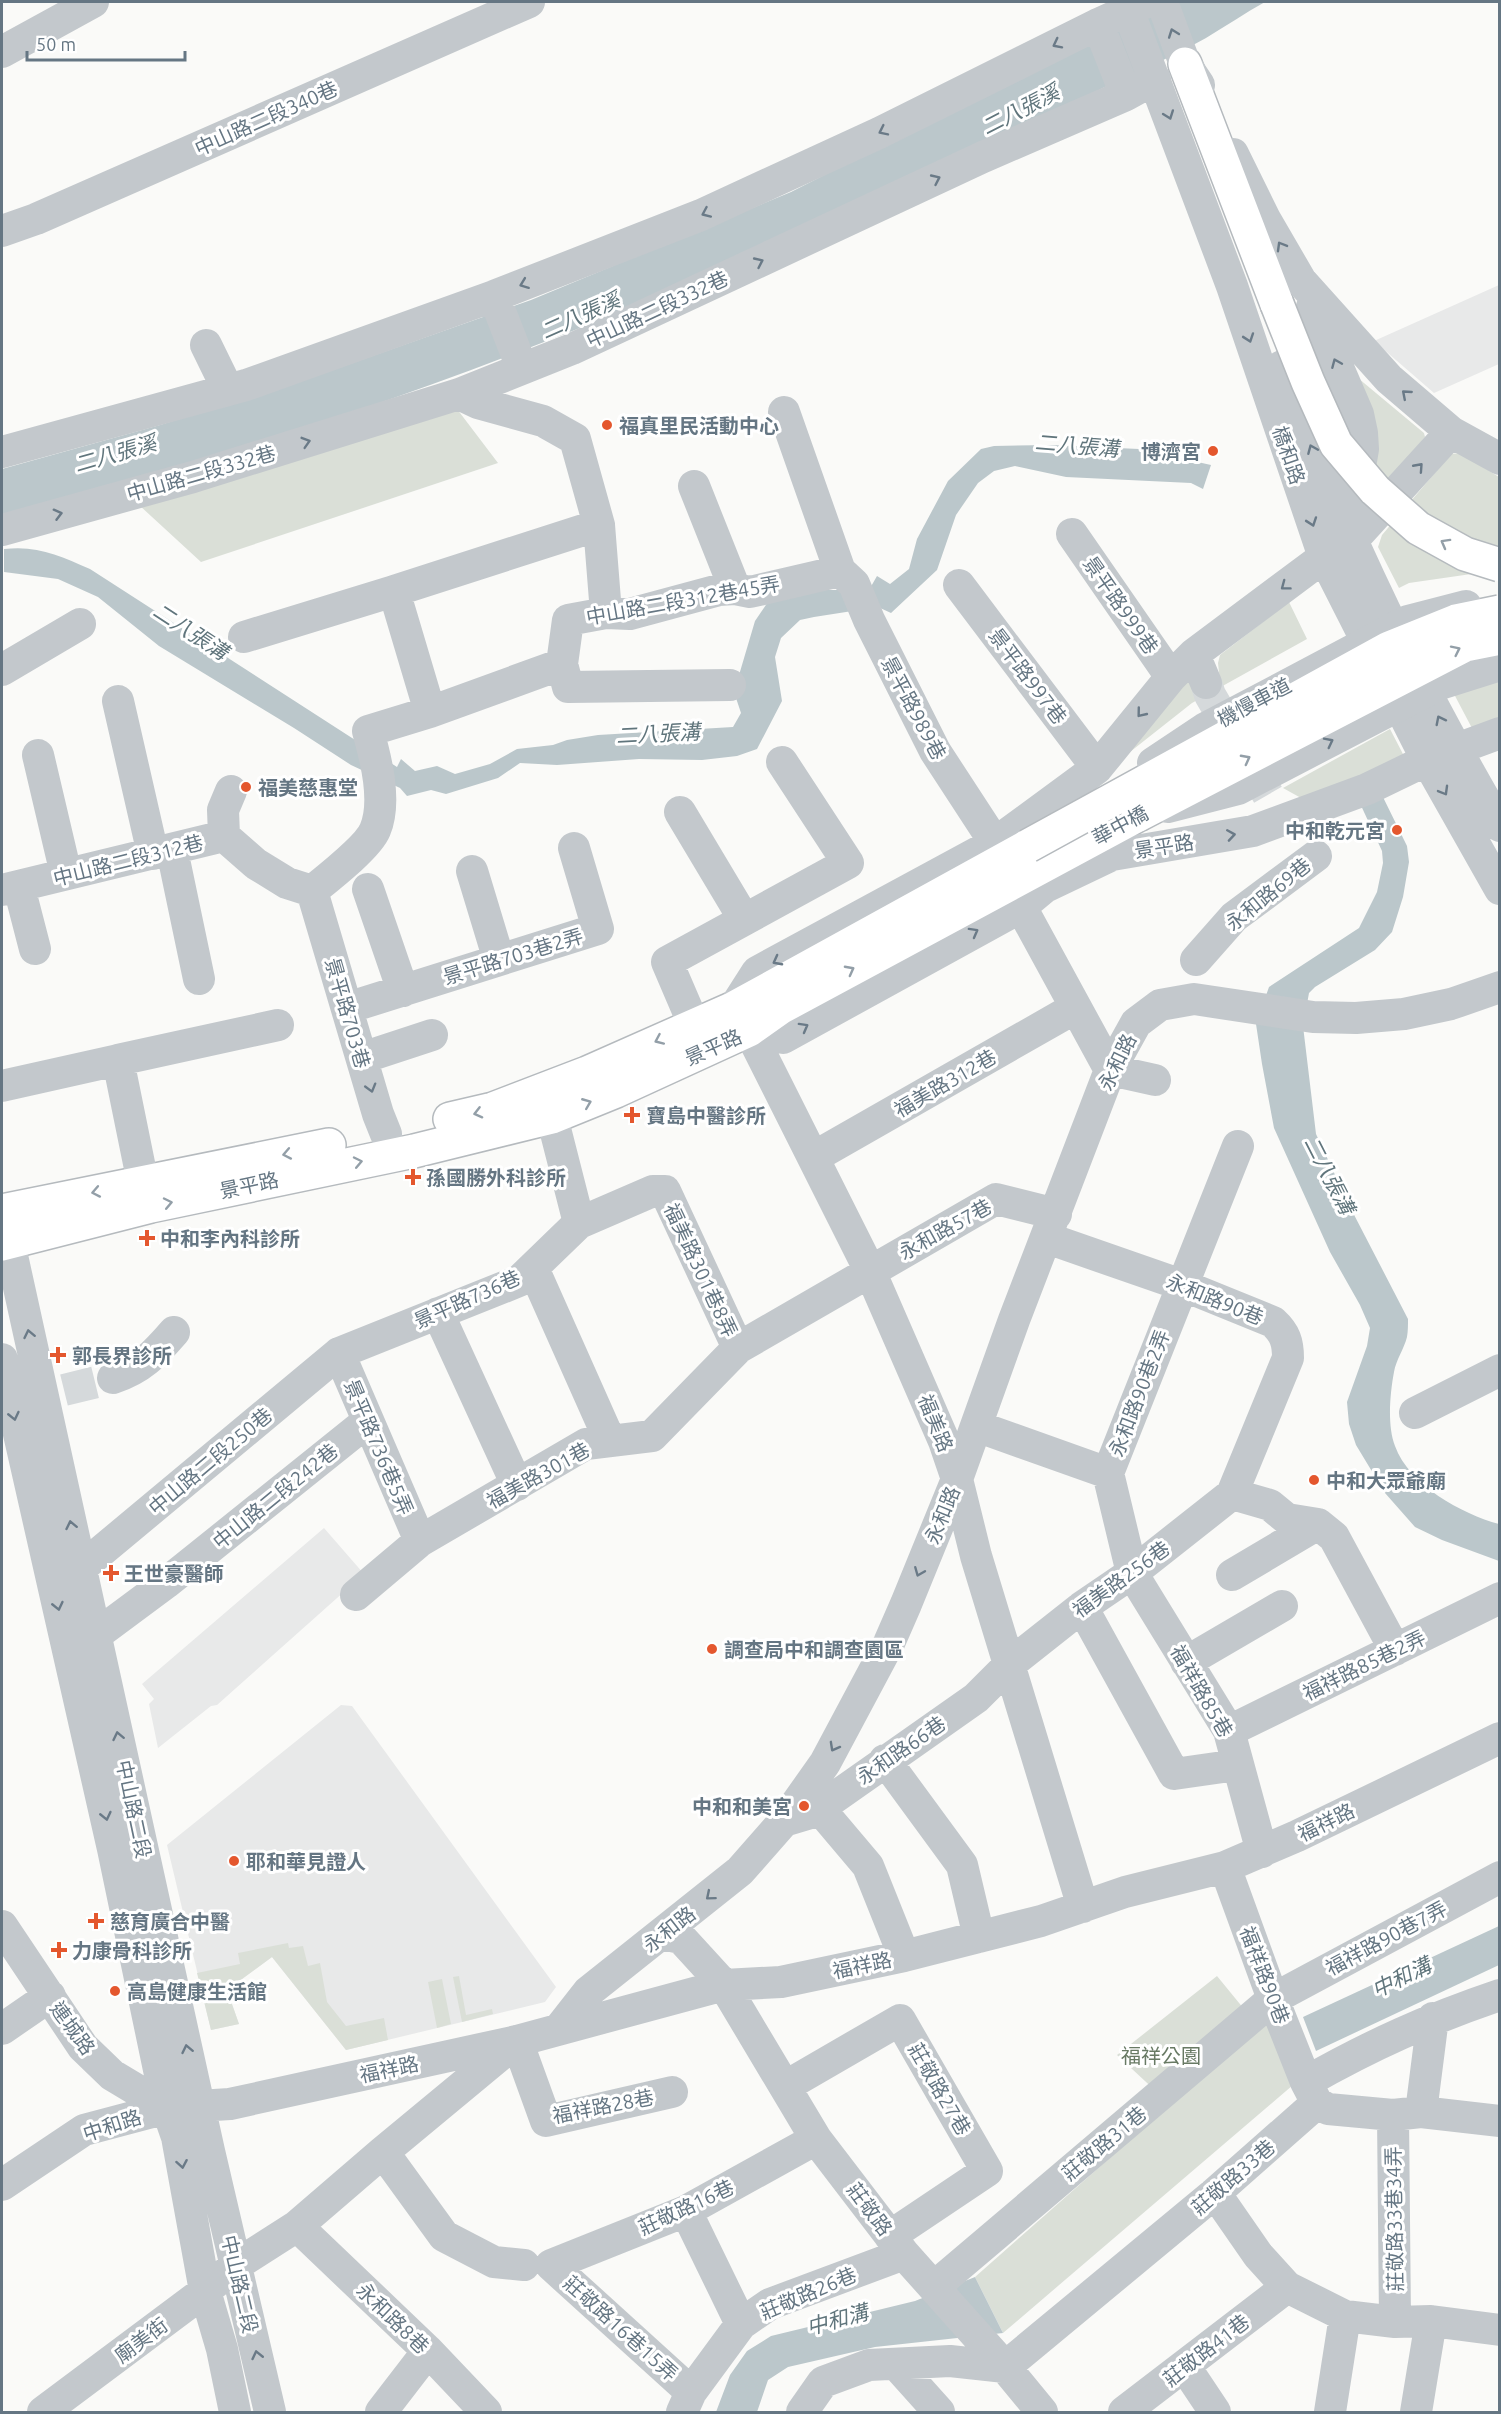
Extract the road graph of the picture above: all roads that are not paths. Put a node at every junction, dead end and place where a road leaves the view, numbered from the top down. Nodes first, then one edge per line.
1 (93, 2) edge
2 (529, 2) edge
3 (1162, 2) edge
4 (1133, 4) edge
5 (1098, 24) junction
6 (2, 52) edge
7 (1185, 64) junction
8 (1155, 79) junction
9 (1126, 95) junction
10 (2, 231) edge
11 (1301, 281) junction
12 (494, 296) junction
13 (206, 345) dead end
14 (522, 368) junction
15 (228, 390) junction
16 (459, 394) junction
17 (784, 412) dead end
18 (1451, 432) junction
19 (2, 452) edge
20 (1500, 459) edge
21 (694, 486) dead end
22 (599, 525) junction
23 (2, 530) edge
24 (1072, 534) dead end
25 (1351, 542) junction
26 (1324, 557) junction
27 (1500, 565) edge
28 (847, 578) junction
29 (959, 585) dead end
30 (735, 589) junction
31 (394, 591) junction
32 (1500, 598) edge
33 (1500, 612) edge
34 (606, 613) junction
35 (80, 624) dead end
36 (244, 637) dead end
37 (1500, 638) edge
38 (1194, 654) junction
39 (562, 664) junction
40 (1500, 665) edge
41 (2, 670) edge
42 (1171, 676) junction
43 (1206, 682) tunnel mouth
44 (730, 685) dead end
45 (118, 701) dead end
46 (430, 712) junction
47 (1500, 733) edge
48 (1441, 754) junction
49 (38, 755) dead end
50 (783, 762) dead end
51 (1097, 768) junction
52 (231, 791) dead end
53 (680, 812) dead end
54 (1138, 815) junction
55 (1500, 826) edge
56 (224, 836) junction
57 (995, 843) junction
58 (1028, 846) junction
59 (574, 848) dead end
60 (163, 852) junction
61 (1316, 856) dead end
62 (472, 871) dead end
63 (66, 874) junction
64 (10, 888) edge
65 (1500, 888) edge
66 (368, 889) dead end
67 (312, 891) junction
68 (1021, 907) junction
69 (744, 919) junction
70 (35, 949) dead end
71 (1195, 957) dead end
72 (499, 960) junction
73 (199, 979) dead end
74 (403, 990) junction
75 (1497, 995) edge
76 (775, 998) junction
77 (347, 1008) junction
78 (1075, 1008) junction
79 (741, 1019) junction
80 (278, 1025) dead end
81 (694, 1025) junction
82 (432, 1035) dead end
83 (362, 1058) junction
84 (118, 1060) junction
85 (1110, 1070) junction
86 (1155, 1080) dead end
87 (2, 1086) edge
88 (552, 1117) junction
89 (386, 1134) junction
90 (1238, 1146) dead end
91 (814, 1157) junction
92 (143, 1183) junction
93 (665, 1191) joint
94 (3, 1223) edge
95 (579, 1224) junction
96 (1051, 1226) junction
97 (533, 1268) junction
98 (870, 1271) junction
99 (1182, 1285) junction
100 (438, 1313) junction
101 (174, 1332) dead end
102 (738, 1348) junction
103 (339, 1353) junction
104 (2, 1359) edge
105 (1500, 1370) edge
106 (113, 1378) tunnel mouth
107 (1415, 1413) dead end
108 (368, 1421) junction
109 (976, 1426) junction
110 (610, 1441) junction
111 (1108, 1473) junction
112 (957, 1479) junction
113 (517, 1485) junction
114 (1232, 1494) junction
115 (1318, 1524) junction
116 (420, 1541) junction
117 (81, 1568) junction
118 (1132, 1573) junction
119 (1232, 1575) dead end
120 (356, 1595) dead end
121 (1500, 1598) edge
122 (1282, 1606) dead end
123 (1082, 1607) junction
124 (96, 1635) junction
125 (1395, 1650) junction
126 (1186, 1662) junction
127 (1010, 1664) junction
128 (1229, 1731) junction
129 (1500, 1738) edge
130 (885, 1760) junction
131 (1237, 1765) junction
132 (819, 1808) junction
133 (784, 1821) junction
134 (1262, 1852) junction
135 (1225, 1867) junction
136 (1500, 1877) edge
137 (1083, 1907) junction
138 (2, 1926) edge
139 (662, 1935) junction
140 (978, 1937) junction
141 (904, 1956) junction
142 (724, 1985) junction
143 (1500, 1995) edge
144 (50, 1996) junction
145 (1273, 1999) junction
146 (1433, 2018) junction
147 (2, 2029) edge
148 (559, 2029) junction
149 (517, 2041) junction
150 (786, 2086) junction
151 (672, 2092) dead end
152 (1312, 2092) junction
153 (200, 2106) junction
154 (167, 2108) junction
155 (1407, 2114) junction
156 (1500, 2121) edge
157 (816, 2139) junction
158 (383, 2152) junction
159 (2, 2185) edge
160 (1215, 2193) junction
161 (686, 2211) junction
162 (297, 2226) junction
163 (897, 2245) junction
164 (236, 2265) junction
165 (538, 2265) junction
166 (1287, 2287) junction
167 (205, 2291) junction
168 (946, 2301) junction
169 (1345, 2316) junction
170 (1431, 2321) junction
171 (1395, 2322) junction
172 (1500, 2330) edge
173 (732, 2335) junction
174 (428, 2351) junction
175 (896, 2364) junction
176 (1005, 2367) junction
177 (1185, 2367) junction
178 (686, 2402) edge
179 (43, 2412) edge
180 (235, 2412) edge
181 (270, 2412) edge
182 (381, 2412) edge
183 (486, 2412) edge
184 (802, 2412) edge
185 (939, 2412) edge
186 (1042, 2412) edge
187 (1124, 2412) edge
188 (1215, 2412) edge
189 (1330, 2412) edge
190 (1416, 2412) edge

1 - 6 street
2 - 10 street, 中山路二段340巷
7 -> 3 street, 橋和路
4 - 5 street
4 - 8 street, 橋和路
5 - 9 street
5 -> 12 street
11 -> 7 street, 橋和路
25 -> 7 street, 橋和路
27 -> 7 main road, bridge
8 - 9 street, 中山路二段332巷
8 -> 26 street, 橋和路
14 -> 9 street, 中山路二段332巷
18 -> 11 street, 橋和路
25 -> 11 street, 橋和路
12 - 14 street
12 - 15 street
13 - 15 street
14 - 16 street, 中山路二段332巷
15 - 19 street
16 - 22 street
23 -> 16 street, 中山路二段332巷
17 - 28 street, 景平路989巷
18 - 20 street, 橋和路
25 -> 18 street, 景平路
21 - 30 street
22 - 31 street
22 - 34 street
24 - 42 street, 景平路999巷
25 - 26 street, 景平路
48 -> 25 street, 橋和路
26 -> 38 street, 景平路
26 - 48 street, 橋和路
28 - 30 street, 中山路二段312巷45弄
28 - 57 street, 景平路989巷
29 - 51 street, 景平路997巷
30 - 34 street, 中山路二段312巷45弄
31 - 36 street
31 - 46 street
32 - 58 street, 機慢車道, bridge
33 - 58 main road, 華中橋, bridge
34 - 39 street, 中山路二段312巷45弄
35 - 41 street
54 -> 37 main road, 華中橋, bridge
38 - 42 street, 景平路
38 - 43 street
39 - 44 street
39 - 46 street
54 -> 40 street, bridge
42 -> 51 street, 景平路
45 - 60 street
46 - 67 street
47 - 48 street, 景平路
48 - 55 street, 橋和路
48 -> 65 street, 橋和路
68 -> 48 street, 景平路
49 - 63 street
50 - 69 street
51 - 57 street, 景平路
52 - 56 street
53 - 69 street
76 -> 54 main road, 華中橋
56 - 60 street, 中山路二段312巷
56 - 67 street, 中山路二段312巷
57 -> 79 street, 景平路
58 - 76 main road, 華中橋
59 - 72 street, 景平路703巷2弄
60 - 63 street, 中山路二段312巷
60 - 73 street
61 - 71 street, 永和路69巷
62 - 72 street
63 - 64 street, 中山路二段312巷
64 - 70 street
66 - 74 street
67 - 77 street, 景平路703巷
68 - 78 street
79 -> 68 street, 景平路
69 - 81 street
72 - 74 street, 景平路703巷2弄
74 - 77 street, 景平路703巷2弄
75 - 85 street, 永和路
76 - 79 main road, 華中橋
77 - 83 street, 景平路703巷
78 - 85 street
78 - 91 street, 福美路312巷
79 - 81 main road, 景平路
88 -> 79 main road, 景平路
79 - 91 street, 福美路
80 - 84 street
81 -> 89 main road, 景平路
82 - 83 street
83 -> 89 street, 景平路703巷
84 - 87 street
84 - 92 street
85 - 86 street
85 - 96 street, 永和路
94 -> 88 main road, 景平路
88 - 95 street
89 -> 92 main road, 景平路
90 - 99 street, 永和路90巷2弄
91 - 98 street, 福美路
92 -> 94 main road, 景平路
93 - 95 street, 景平路736巷
93 - 102 street, 福美路301巷8弄
117 -> 94 street, 中山路二段
95 - 97 street, 景平路736巷
96 - 98 street, 永和路57巷
96 - 99 street, 永和路90巷
96 - 109 street, 永和路
97 - 100 street, 景平路736巷
97 - 110 street
98 - 102 street, 福美路301巷
98 - 112 street, 福美路
99 - 111 street, 永和路90巷2弄
99 - 114 street, 永和路90巷
100 - 103 street, 景平路736巷
100 - 113 street
101 - 106 street
102 - 110 street, 福美路301巷
103 - 108 street, 景平路736巷5弄
103 - 117 street, 中山路二段250巷
104 -> 154 street, 中山路二段
105 - 107 street
108 - 116 street, 景平路736巷5弄
108 - 124 street, 中山路二段242巷
109 - 111 street
109 - 112 street, 永和路
110 - 113 street, 福美路301巷
111 - 118 street, 永和路90巷2弄
112 - 127 street, 福美路
112 -> 133 street, 永和路
113 - 116 street, 福美路301巷
114 - 115 street
114 - 118 street, 福美路256巷
115 - 119 street
115 - 125 street
116 - 120 street, 福美路301巷
117 - 124 street, 中山路二段
118 - 123 street, 福美路256巷
118 - 126 street, 福祥路85巷
121 - 125 street, 福祥路85巷2弄
122 - 126 street
123 - 127 street, 福美路256巷
123 - 131 street
153 -> 124 street, 中山路二段
125 - 128 street, 福祥路85巷2弄
126 - 128 street, 福祥路85巷
127 - 130 street, 永和路66巷
127 - 137 street, 福美路
128 - 131 street, 福祥路85巷
129 - 134 street, 福祥路
130 - 132 street, 永和路66巷
130 - 140 street
131 - 134 street, 福祥路85巷
132 - 133 street, 永和路66巷
132 - 141 street
133 -> 139 street, 永和路
134 - 135 street, 福祥路
135 - 137 street, 福祥路
135 - 145 street, 福祥路90巷
136 - 145 street, 福祥路90巷7弄
137 - 140 street, 福祥路
138 - 144 street, 連城路
139 - 142 street, 莊敬路
139 - 148 street, 永和路
140 - 141 street, 福祥路
141 - 142 street, 福祥路
142 - 148 street, 福祥路
142 - 150 street, 莊敬路
143 - 146 street, 莊敬路33巷
144 - 147 street
144 - 154 street, 連城路
145 - 152 street, 福祥路90巷
145 - 168 street, 莊敬路31巷
146 - 152 street, 莊敬路33巷
146 - 155 street, 莊敬路33巷34弄
148 - 149 street, 福祥路
149 - 151 street, 福祥路28巷
149 - 153 street, 福祥路
149 - 158 street
150 - 157 street, 莊敬路
150 - 163 street, 莊敬路27巷
152 - 155 street
152 - 160 street, 莊敬路33巷
153 - 154 street, 中和路
153 - 164 street, 中山路二段
154 - 159 street, 中和路
154 -> 167 street, 中山路二段
155 - 156 street
155 - 171 street, 莊敬路33巷34弄
157 - 161 street, 莊敬路16巷
157 - 163 street, 莊敬路
158 - 162 street
158 - 165 street
160 - 166 street
160 - 176 street, 莊敬路33巷
161 - 165 street, 莊敬路16巷
161 - 173 street
162 - 164 street
162 - 174 street, 永和路8巷
163 - 168 street, 莊敬路
163 - 173 street, 莊敬路26巷
164 - 167 street, 廟美街
181 -> 164 street, 中山路二段
165 - 178 street, 莊敬路16巷15弄
166 - 169 street
166 - 177 street, 莊敬路41巷
167 - 179 street, 廟美街
167 - 180 street, 中山路二段
168 - 176 street, 莊敬路
169 - 171 street
169 - 189 street
170 - 171 street
170 - 172 street
170 - 190 street
173 - 178 street
174 - 182 street
174 - 183 street, 永和路8巷
175 - 176 street
175 - 184 street
175 - 185 street
176 - 186 street, 莊敬路
177 - 187 street, 莊敬路41巷
177 - 188 street

